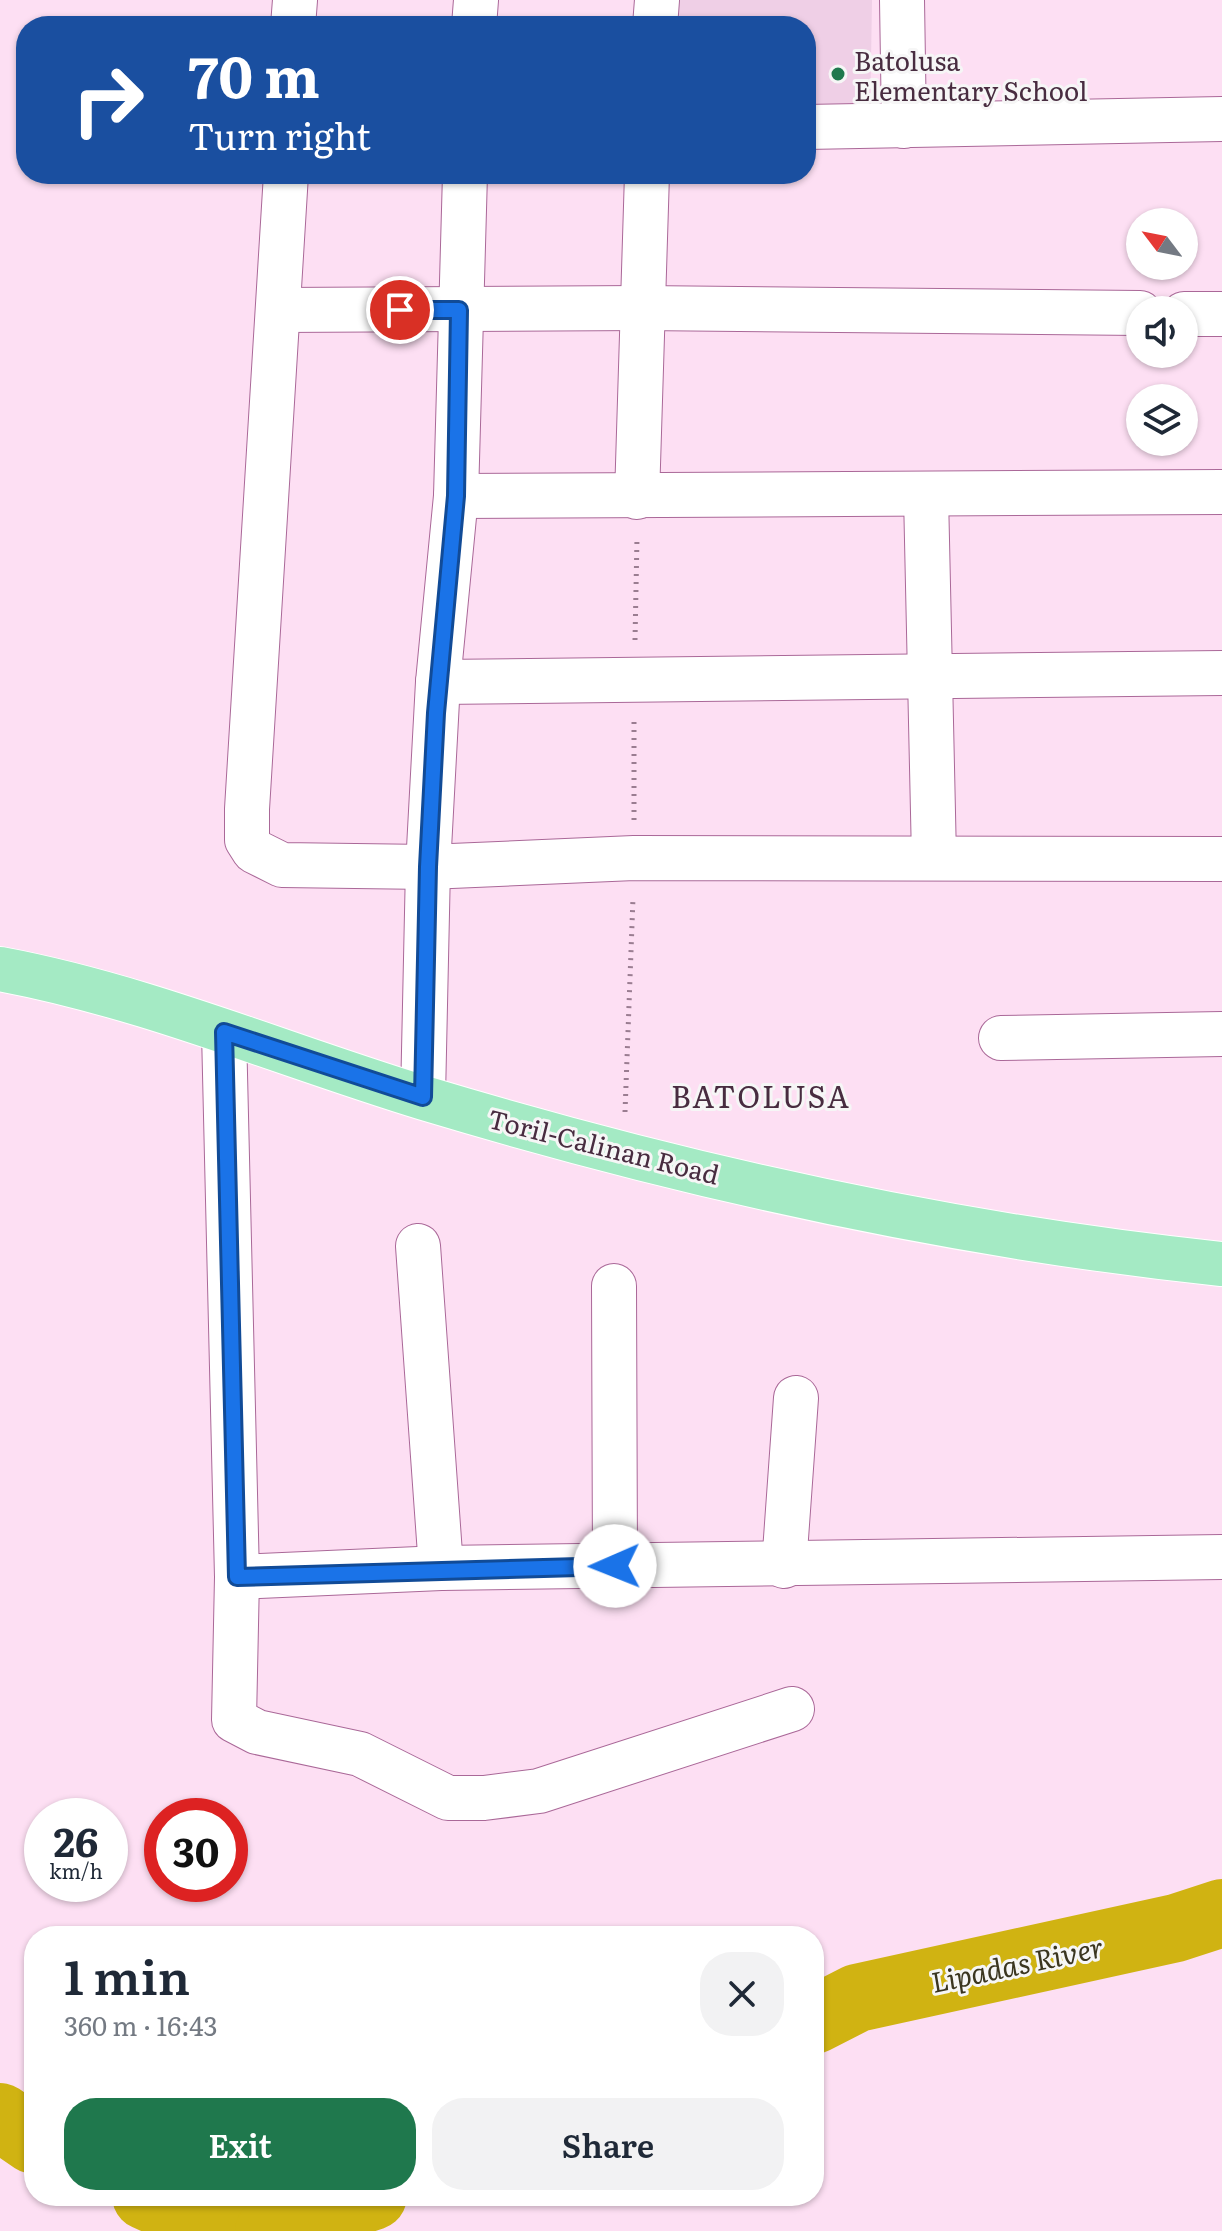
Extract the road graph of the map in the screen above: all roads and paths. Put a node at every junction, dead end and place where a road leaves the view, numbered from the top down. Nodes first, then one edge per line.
1 (902, 0) edge
2 (1222, 119) edge
3 (904, 126) junction
4 (816, 127) edge
5 (286, 184) edge
6 (465, 184) edge
7 (647, 184) edge
8 (642, 308) junction
9 (280, 310) junction
10 (459, 310) junction
11 (1126, 313) edge
12 (1198, 314) edge
13 (1222, 314) edge
14 (1222, 492) edge
15 (926, 495) junction
16 (456, 496) junction
17 (637, 497) junction
18 (1222, 673) edge
19 (929, 676) junction
20 (438, 682) junction
21 (934, 858) junction
22 (1222, 859) edge
23 (428, 867) junction
24 (0, 969) edge
25 (224, 1032) junction
26 (1222, 1034) edge
27 (1001, 1038) dead end
28 (423, 1097) junction
29 (418, 1246) dead end
30 (1222, 1264) edge
31 (614, 1286) dead end
32 (796, 1398) dead end
33 (1222, 1557) edge
34 (615, 1566) junction
35 (784, 1566) junction
36 (441, 1568) junction
37 (237, 1577) junction
38 (792, 1709) dead end

1 - 3 street
2 - 3 street
3 - 4 street
5 - 9 street
6 - 10 street
7 - 8 street
8 - 10 street
8 - 11 street
8 - 17 street
9 - 10 street
9 - 23 street
10 - 16 street
12 - 13 street
14 - 15 street
15 - 17 street
15 - 19 street
16 - 17 street
16 - 20 street
18 - 19 street
19 - 20 street
19 - 21 street
20 - 23 street
21 - 22 street
21 - 23 street
23 - 28 street
24 - 25 main road, Toril-Calinan Road
25 - 28 main road, Toril-Calinan Road
25 - 37 street
26 - 27 street
28 - 30 main road, Toril-Calinan Road
29 - 36 street
31 - 34 street
32 - 35 street
33 - 35 street
34 - 35 street
34 - 36 street
36 - 37 street
37 - 38 street

